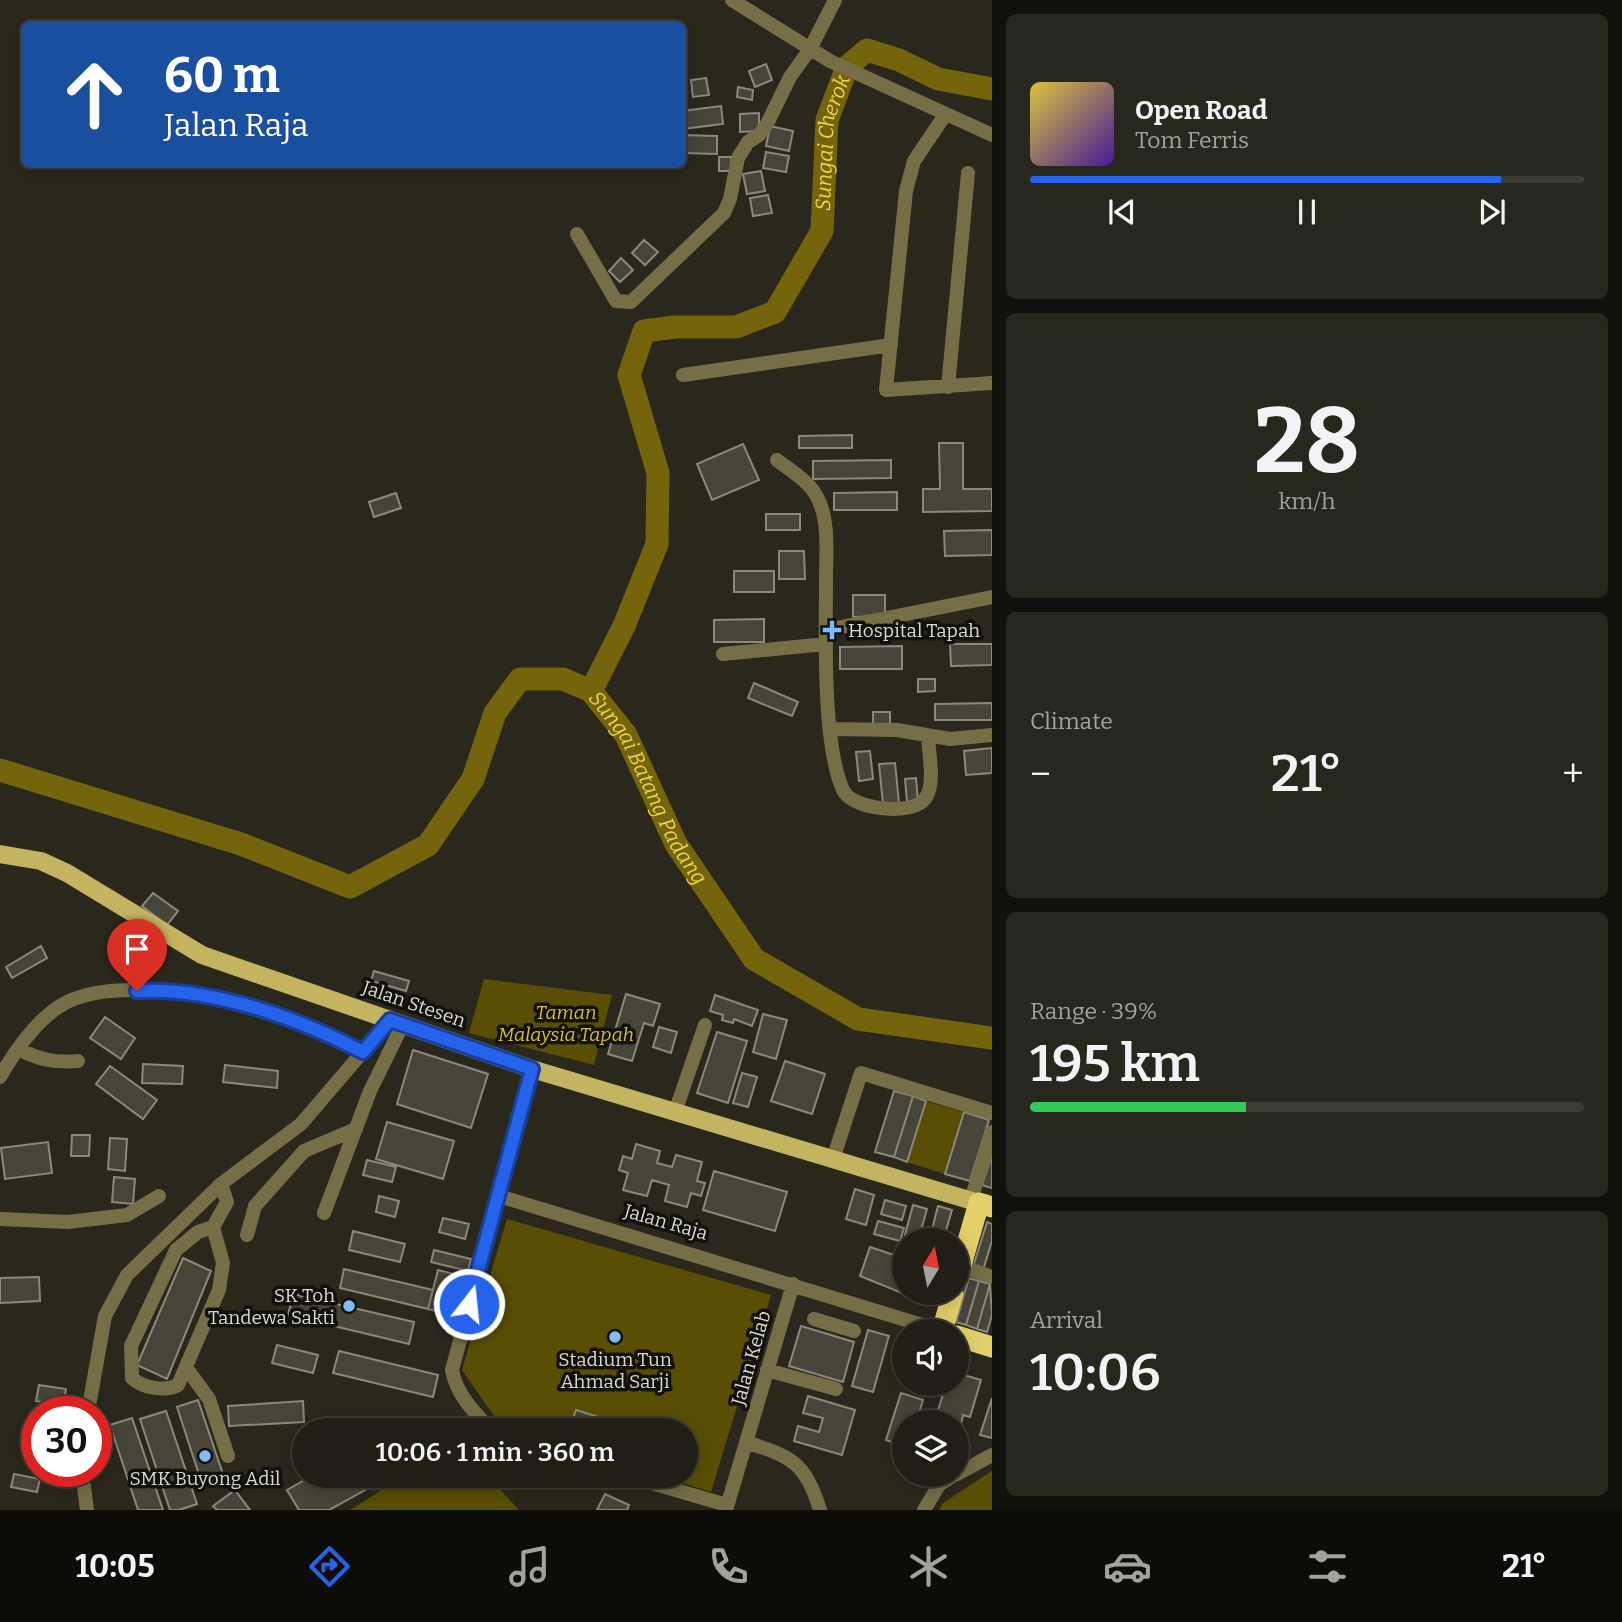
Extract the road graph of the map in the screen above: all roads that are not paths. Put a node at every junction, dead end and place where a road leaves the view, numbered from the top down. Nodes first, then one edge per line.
1 (732, 0) edge
2 (835, 0) edge
3 (810, 49) junction
4 (945, 115) junction
5 (992, 135) edge
6 (968, 173) dead end
7 (578, 234) dead end
8 (891, 345) junction
9 (683, 375) dead end
10 (992, 383) edge
11 (948, 387) junction
12 (777, 460) dead end
13 (992, 597) edge
14 (826, 637) junction
15 (723, 654) dead end
16 (831, 729) junction
17 (992, 735) edge
18 (928, 738) junction
19 (0, 854) edge
20 (397, 1022) junction
21 (705, 1025) dead end
22 (19, 1049) junction
23 (363, 1052) junction
24 (78, 1061) dead end
25 (532, 1069) junction
26 (0, 1077) edge
27 (675, 1112) junction
28 (992, 1113) edge
29 (356, 1129) junction
30 (992, 1132) edge
31 (833, 1159) junction
32 (221, 1184) junction
33 (159, 1196) dead end
34 (499, 1196) junction
35 (981, 1203) edge
36 (324, 1213) dead end
37 (0, 1219) edge
38 (213, 1227) junction
39 (247, 1235) dead end
40 (970, 1238) edge
41 (970, 1274) edge
42 (992, 1276) edge
43 (793, 1284) junction
44 (847, 1301) junction
45 (814, 1319) dead end
46 (905, 1319) edge
47 (839, 1326) junction
48 (854, 1331) dead end
49 (969, 1340) edge
50 (992, 1347) edge
51 (187, 1369) junction
52 (767, 1370) junction
53 (836, 1389) dead end
54 (91, 1396) edge
55 (482, 1418) edge
56 (746, 1442) junction
57 (992, 1455) edge
58 (228, 1456) dead end
59 (969, 1467) edge
60 (84, 1487) edge
61 (938, 1487) edge
62 (664, 1488) edge
63 (726, 1508) edge
64 (87, 1510) edge
65 (820, 1510) edge
66 (924, 1510) edge

1 - 3 street
2 - 3 street
3 - 4 street
3 - 7 street
4 - 5 street
4 - 8 street
6 - 11 street
8 - 9 street
8 - 11 street
10 - 11 street
12 - 14 street
13 - 14 street
14 - 15 street
14 - 16 street
16 - 18 street
16 - 18 street
17 - 18 street
19 - 20 main road, Jalan Stesen
20 - 23 street
20 - 25 main road, Jalan Stesen
20 - 29 street
21 - 27 street
22 - 23 street
22 - 24 street
22 - 26 street
23 - 32 street
25 - 27 main road, Jalan Stesen
25 - 34 street
27 - 31 main road, Jalan Stesen
28 - 31 street
29 - 36 street
29 - 39 street
30 - 35 street
31 - 35 main road, Jalan Stesen
32 - 38 street
32 - 54 street
33 - 37 street
34 - 43 street, Jalan Raja
34 - 55 street
35 - 40 highway
38 - 51 street
38 - 51 street
41 - 42 street
43 - 44 street, Jalan Raja
43 - 52 street, Jalan Kelab
44 - 46 street, Jalan Raja
44 - 47 street
45 - 47 street
47 - 48 street
49 - 50 highway
51 - 58 street
52 - 53 street
52 - 56 street, Jalan Kelab
56 - 63 street, Jalan Kelab
56 - 65 street
57 - 59 street
60 - 64 street
61 - 66 street
62 - 63 street

